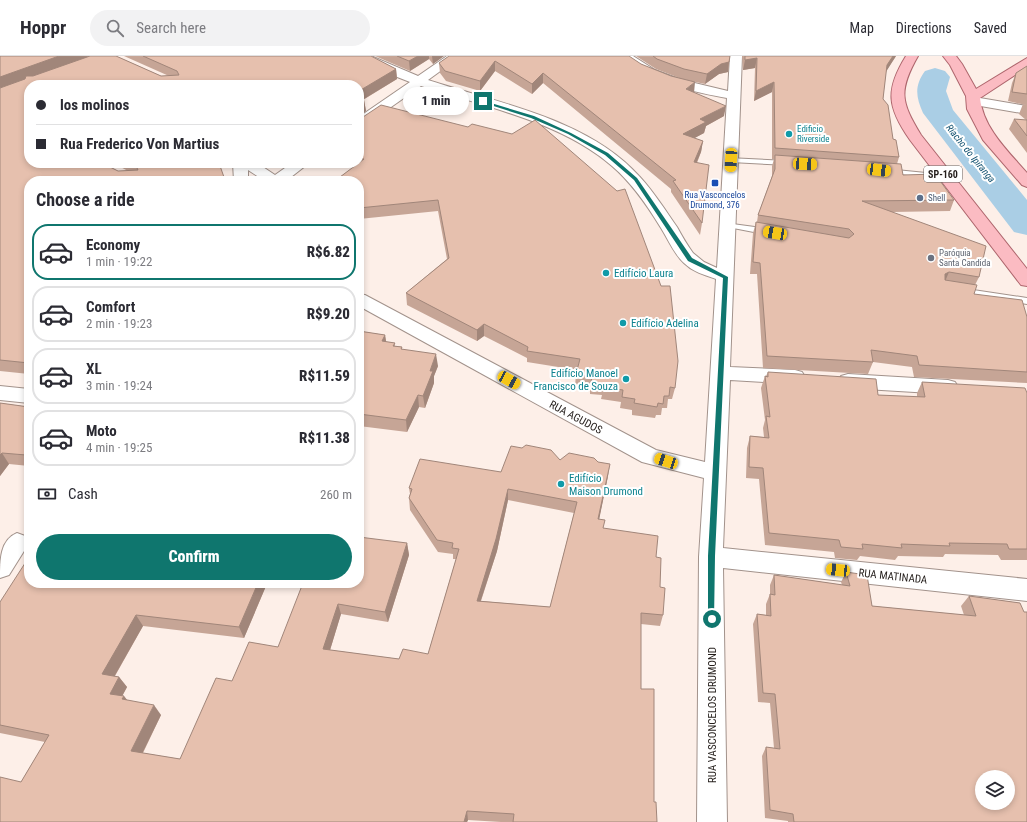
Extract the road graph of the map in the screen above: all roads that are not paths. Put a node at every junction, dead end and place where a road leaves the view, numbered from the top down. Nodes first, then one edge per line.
1 (362, 56) edge
2 (455, 56) edge
3 (626, 56) edge
4 (736, 56) edge
5 (912, 56) edge
6 (949, 56) edge
7 (1027, 62) edge
8 (418, 82) junction
9 (735, 96) junction
10 (973, 98) junction
11 (1027, 110) edge
12 (364, 120) edge
13 (731, 160) junction
14 (798, 164) edge
15 (254, 168) edge
16 (295, 168) edge
17 (879, 170) edge
18 (266, 176) edge
19 (283, 176) edge
20 (946, 177) junction
21 (1027, 182) edge
22 (728, 225) junction
23 (777, 233) edge
24 (725, 277) junction
25 (1027, 281) edge
26 (951, 290) edge
27 (1027, 301) edge
28 (364, 302) edge
29 (719, 373) junction
30 (964, 388) edge
31 (0, 393) edge
32 (24, 395) edge
33 (715, 473) junction
34 (17, 543) dead end
35 (711, 556) junction
36 (0, 568) edge
37 (1027, 590) edge
38 (712, 822) edge

1 - 8 street
2 - 8 street
3 - 9 street
4 - 9 street, RUA VASCONCELOS DRUMOND
5 - 20 main road, SP-160
6 - 10 main road
7 - 10 main road
8 - 12 street
8 - 24 street
9 - 13 street, RUA VASCONCELOS DRUMOND
10 - 11 street
10 - 21 main road
13 - 14 lane
13 - 22 street, RUA VASCONCELOS DRUMOND
15 - 18 street
16 - 19 street
17 - 20 lane
20 - 25 main road, SP-160
22 - 23 lane
22 - 24 street, RUA VASCONCELOS DRUMOND
24 - 29 street, RUA VASCONCELOS DRUMOND
26 - 27 lane
28 - 33 street, RUA AGUDOS
29 - 30 street
29 - 33 street, RUA VASCONCELOS DRUMOND
31 - 32 street
33 - 35 street, RUA VASCONCELOS DRUMOND
34 - 36 street
35 - 37 street, RUA MATINADA
35 - 38 street, RUA VASCONCELOS DRUMOND

